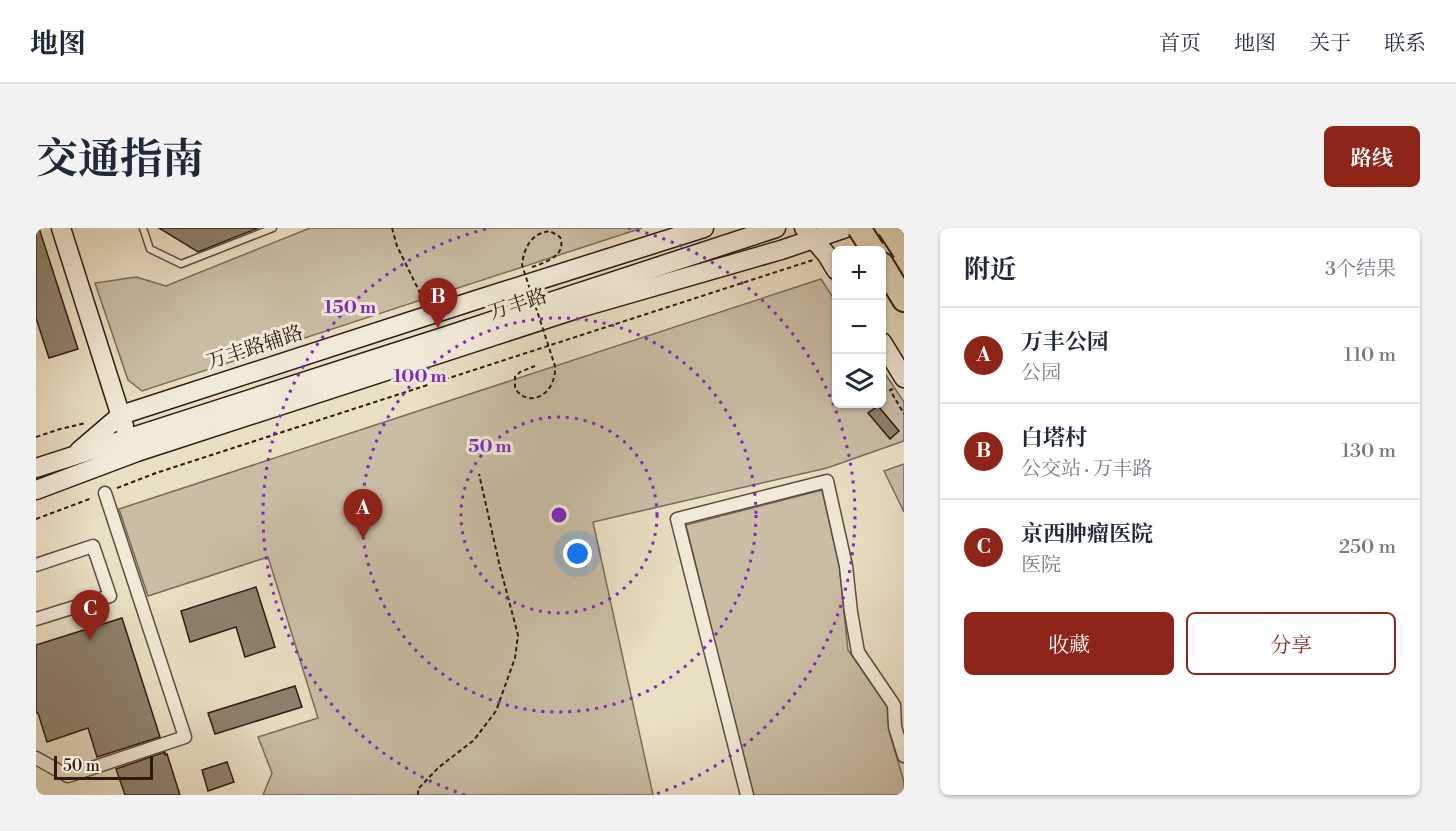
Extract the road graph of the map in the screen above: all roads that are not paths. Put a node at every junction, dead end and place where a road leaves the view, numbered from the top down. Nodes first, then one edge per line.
1 (61, 228) edge
2 (143, 228) edge
3 (273, 228) edge
4 (704, 228) edge
5 (776, 228) edge
6 (846, 228) edge
7 (859, 228) edge
8 (890, 228) edge
9 (809, 234) edge
10 (870, 246) edge
11 (904, 252) edge
12 (886, 259) edge
13 (832, 263) edge
14 (886, 268) edge
15 (904, 300) edge
16 (886, 350) edge
17 (901, 382) edge
18 (121, 415) junction
19 (128, 439) junction
20 (71, 457) junction
21 (36, 468) edge
22 (36, 490) edge
23 (105, 493) road end
24 (36, 565) edge
25 (36, 620) edge
26 (904, 756) edge
27 (36, 758) edge
28 (747, 795) edge

1 - 18 main road
2 - 3 lane
4 - 18 main road, 万丰路辅路
5 - 19 main road, 万丰路
6 - 9 main road, 万丰路
7 - 10 highway, bridge
8 - 11 highway, bridge
9 - 13 main road
9 - 22 main road, 万丰路
11 - 12 main road
14 - 15 highway
16 - 17 main road
18 - 19 main road
18 - 20 main road, 万丰路辅路
19 - 20 main road, 万丰路
20 - 21 main road, 万丰路
23 - 27 street
24 - 25 street
26 - 28 street

